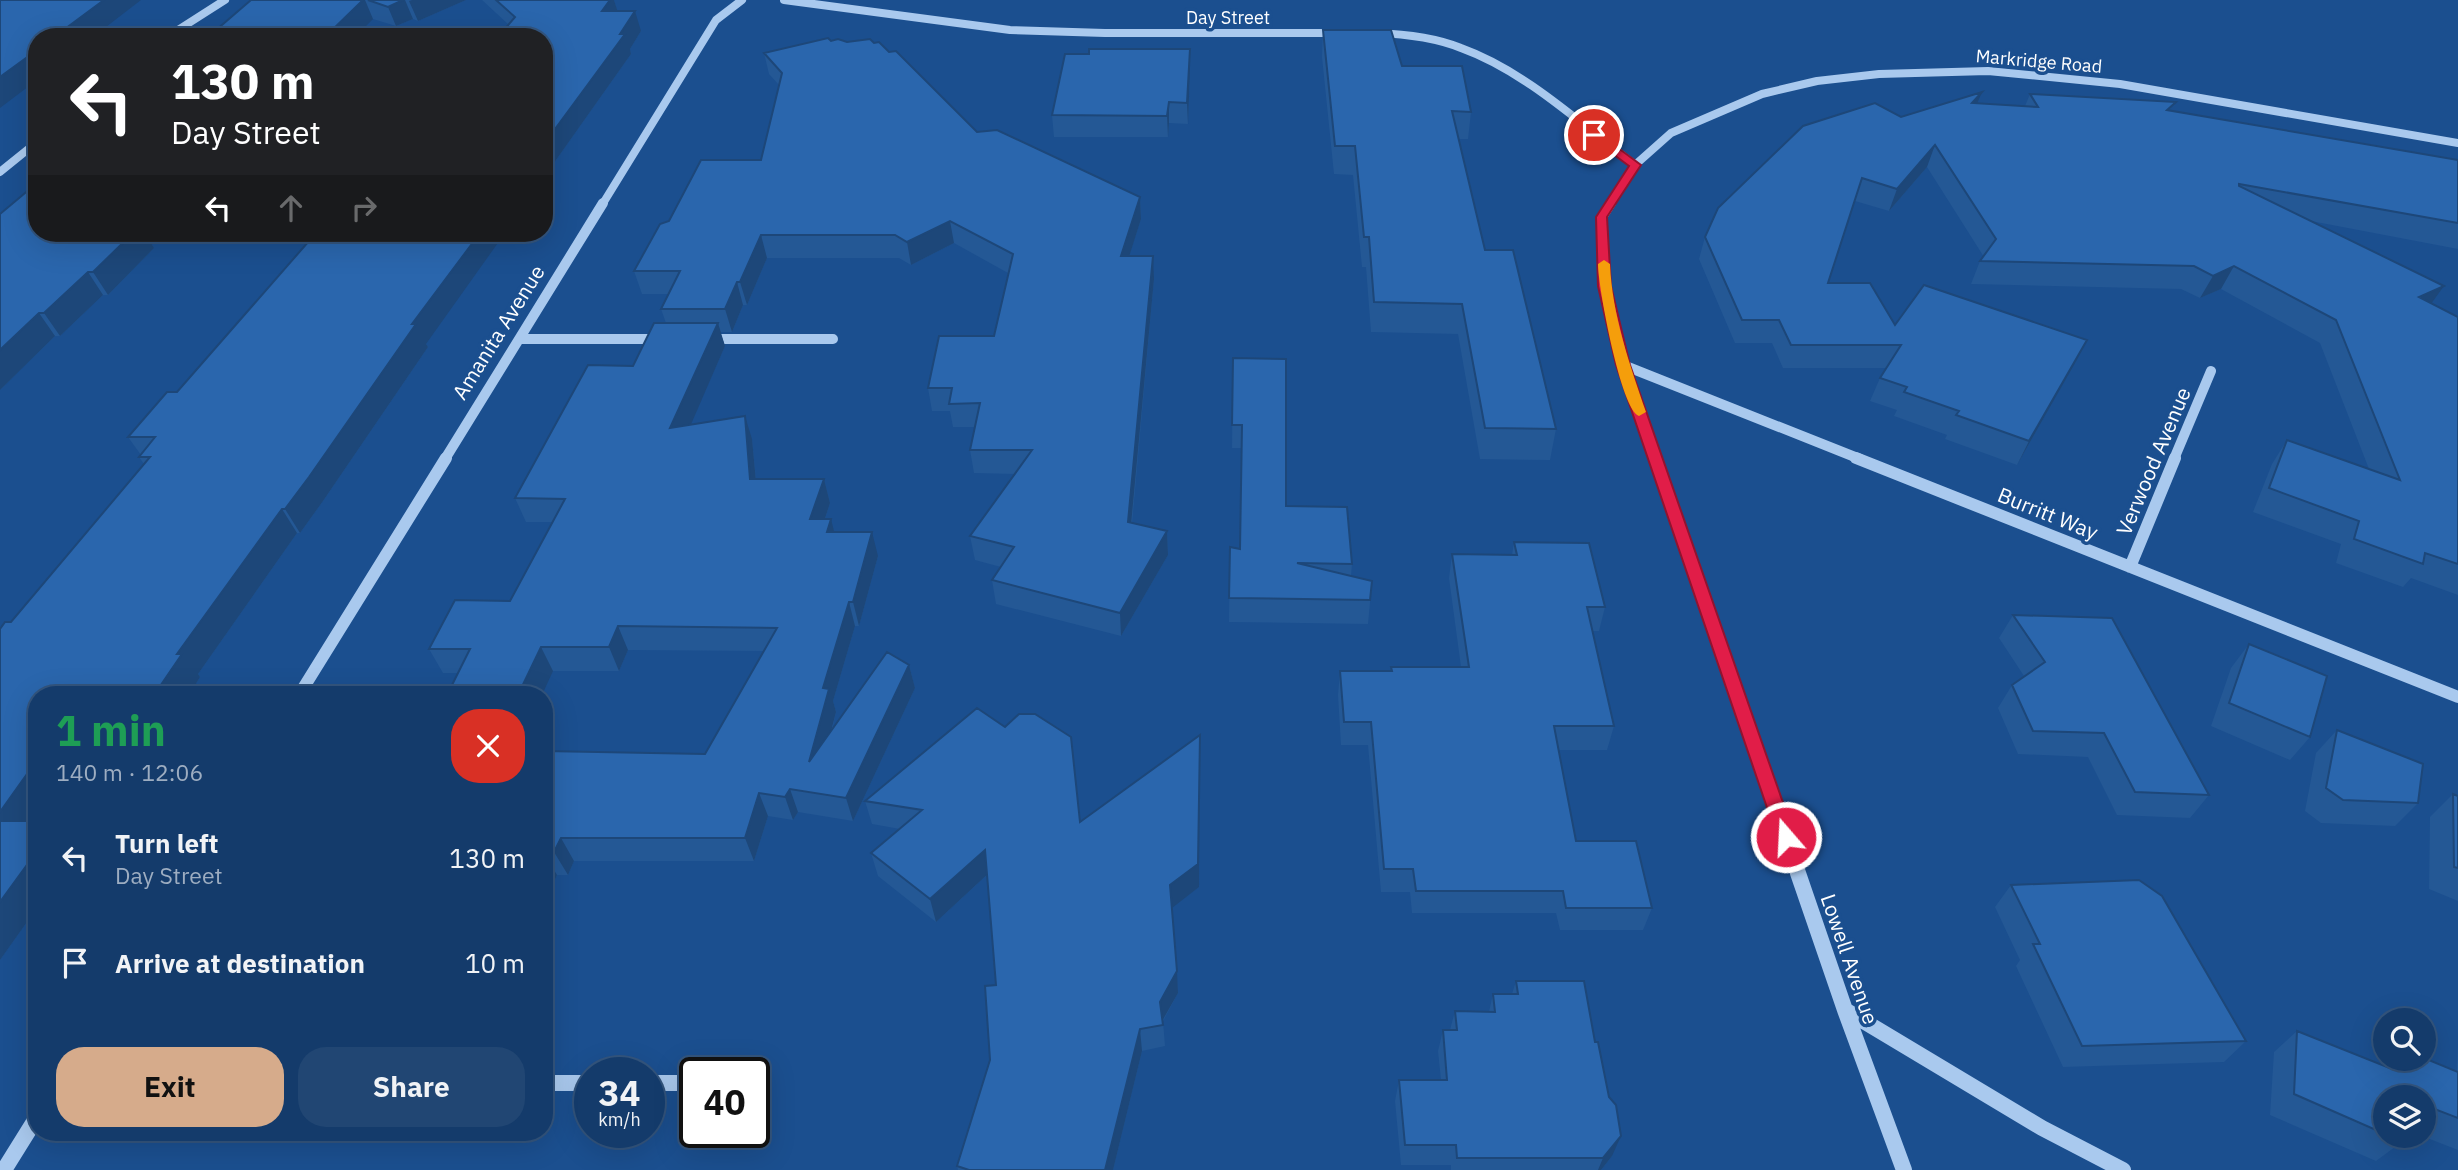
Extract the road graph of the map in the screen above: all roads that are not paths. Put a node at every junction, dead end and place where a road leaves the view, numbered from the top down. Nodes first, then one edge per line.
1 (225, 0) edge
2 (742, 0) edge
3 (784, 0) edge
4 (180, 28) edge
5 (1352, 33) edge
6 (1366, 33) edge
7 (2458, 143) edge
8 (28, 149) edge
9 (1635, 165) junction
10 (0, 172) edge
11 (521, 339) junction
12 (671, 339) edge
13 (698, 339) edge
14 (832, 339) dead end
15 (1623, 365) junction
16 (2211, 371) dead end
17 (2130, 566) junction
18 (305, 686) edge
19 (2458, 697) edge
20 (1845, 1010) junction
21 (553, 1083) edge
22 (574, 1083) edge
23 (28, 1131) edge
24 (4, 1170) edge
25 (1904, 1170) edge
26 (2123, 1170) edge

1 - 4 street
2 - 11 street, Amanita Avenue
3 - 5 street, Day Street
6 - 9 street
7 - 9 street, Markridge Road
8 - 10 street
9 - 15 street, Lowell Avenue
11 - 12 street
11 - 18 street, Amanita Avenue
13 - 14 street
15 - 17 street, Burritt Way
15 - 20 street, Lowell Avenue
16 - 17 street, Verwood Avenue
17 - 19 street, Burritt Way
20 - 25 street, Lowell Avenue
20 - 26 street
21 - 22 street
23 - 24 street

